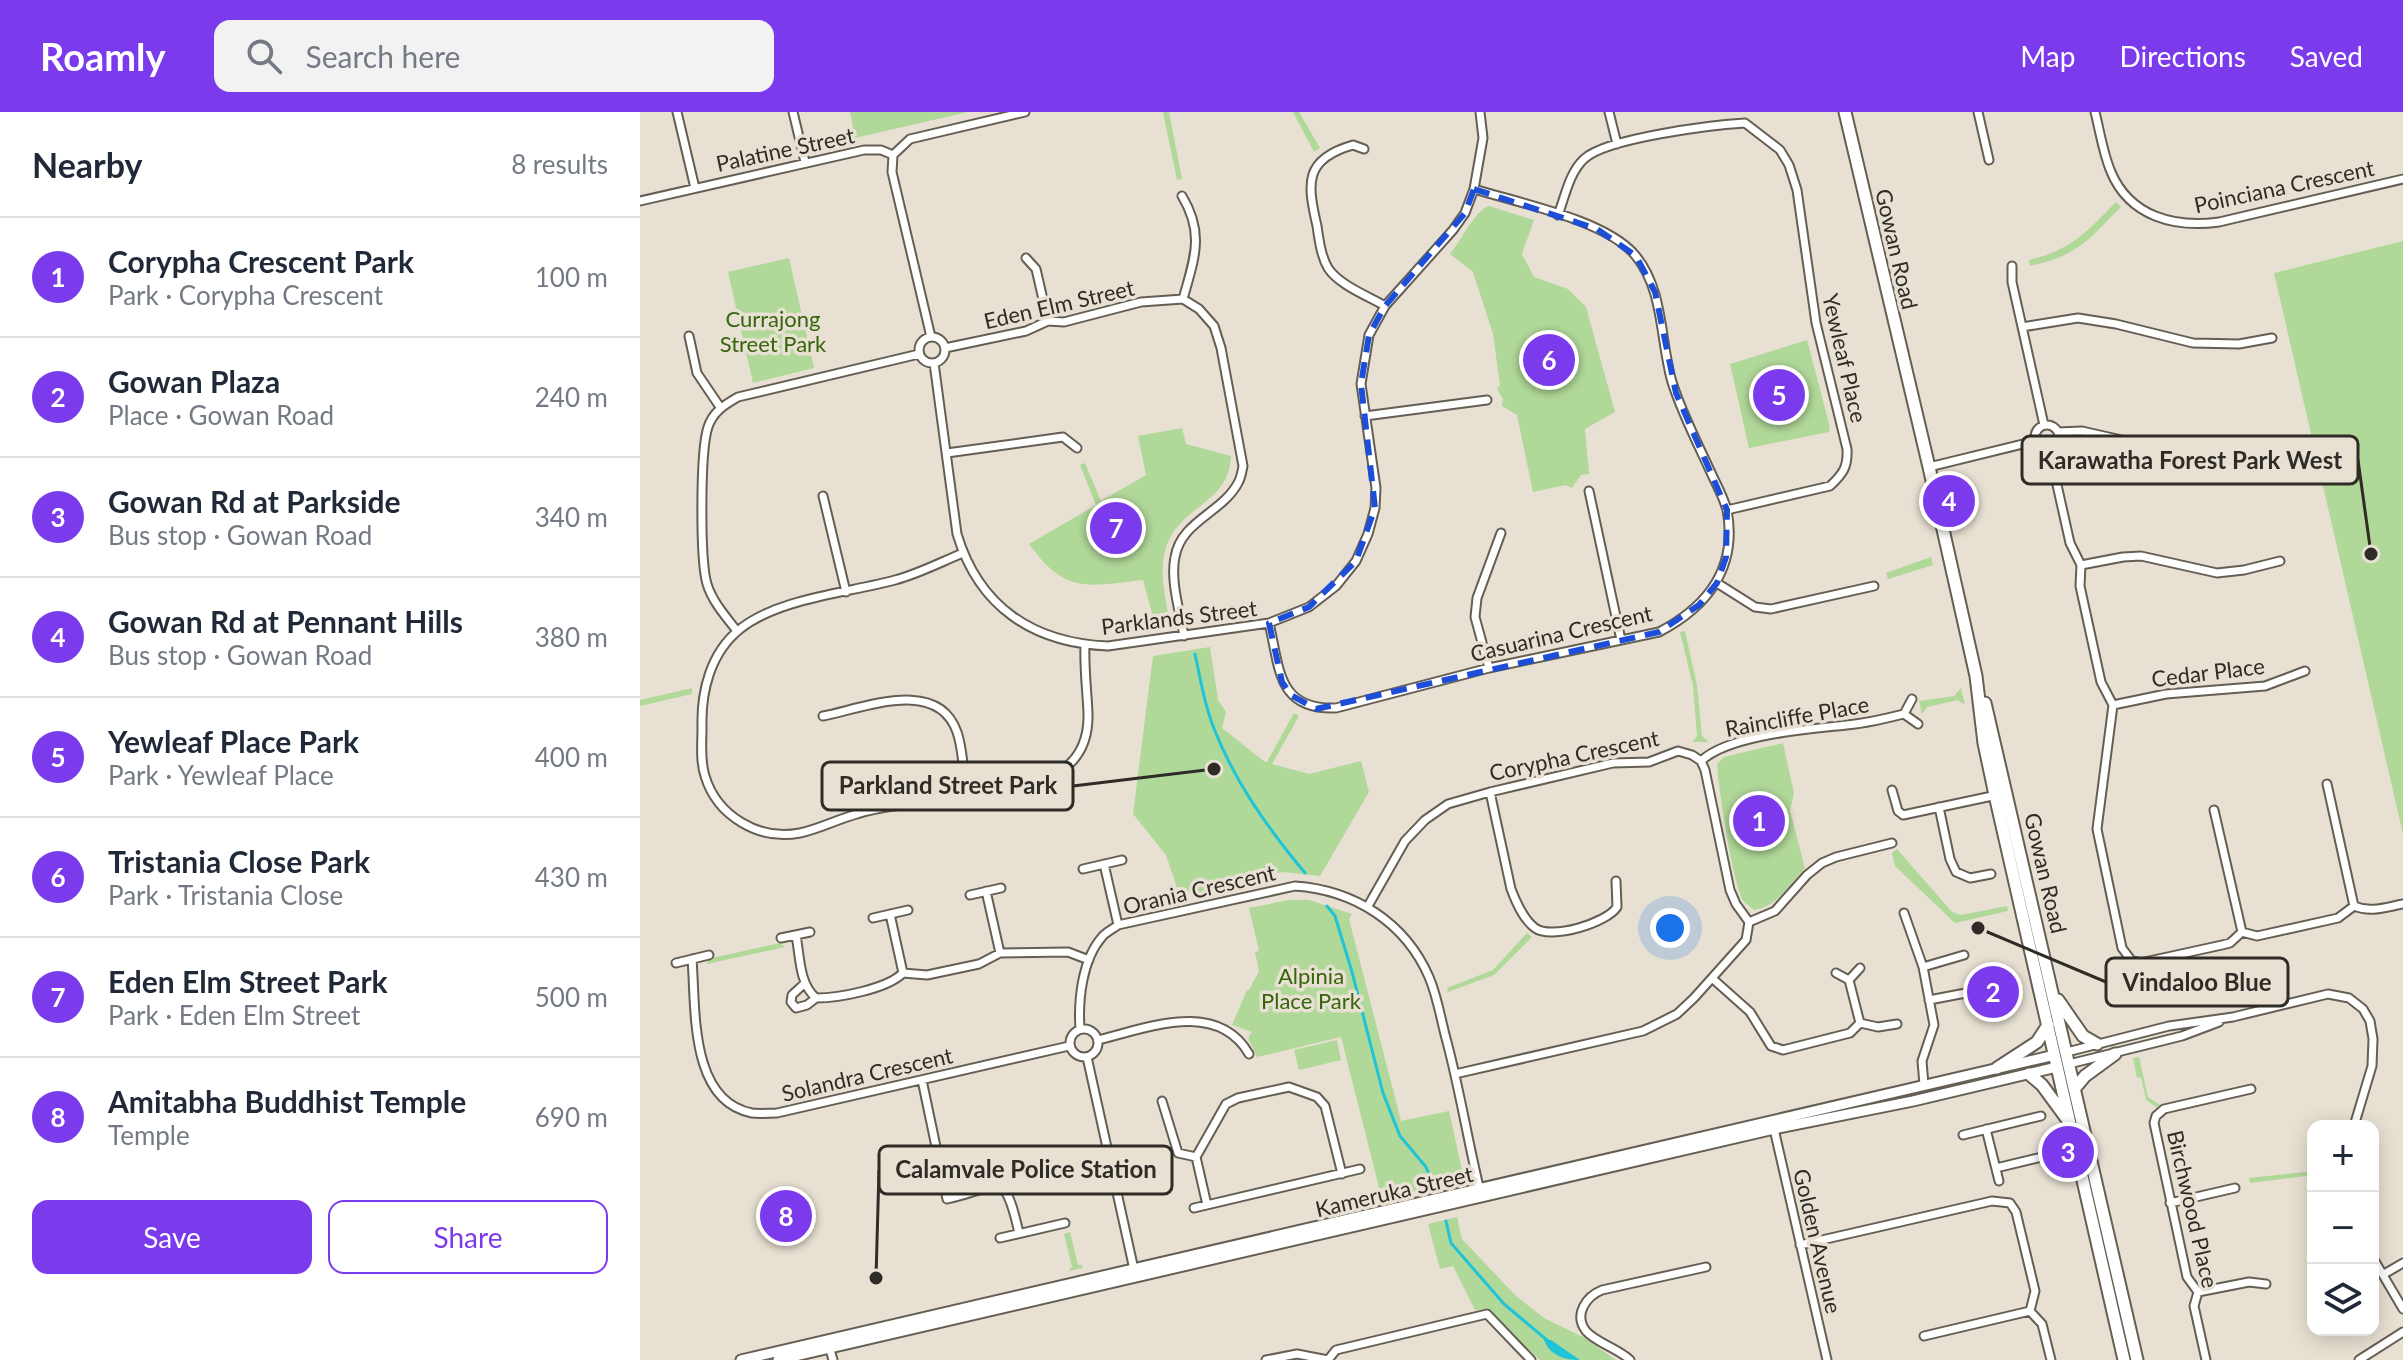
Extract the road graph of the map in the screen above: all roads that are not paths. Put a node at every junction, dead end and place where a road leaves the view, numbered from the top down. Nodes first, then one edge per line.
1 (677, 112) edge
2 (793, 112) edge
3 (1025, 112) edge
4 (1480, 112) edge
5 (1609, 112) edge
6 (1750, 112) edge
7 (1845, 112) edge
8 (1978, 112) edge
9 (2095, 112) edge
10 (1745, 123) junction
11 (1617, 144) junction
12 (1364, 149) dead end
13 (893, 155) junction
14 (1989, 160) dead end
15 (805, 162) junction
16 (2403, 179) edge
17 (695, 188) junction
18 (1474, 189) junction
19 (1182, 196) dead end
20 (640, 201) edge
21 (1558, 215) junction
22 (1026, 258) dead end
23 (2012, 266) dead end
24 (1183, 299) junction
25 (1385, 306) junction
26 (1048, 321) junction
27 (2022, 327) junction
28 (689, 336) dead end
29 (931, 337) junction
30 (2272, 338) dead end
31 (945, 348) junction
32 (919, 354) junction
33 (934, 363) junction
34 (1487, 400) dead end
35 (720, 407) junction
36 (1365, 416) junction
37 (2044, 425) junction
38 (2058, 432) junction
39 (2035, 441) junction
40 (1077, 448) dead end
41 (2049, 449) junction
42 (947, 453) junction
43 (2251, 459) dead end
44 (1929, 467) junction
45 (1589, 491) dead end
46 (823, 496) dead end
47 (1727, 510) junction
48 (1501, 533) dead end
49 (963, 553) junction
50 (2280, 561) dead end
51 (2081, 565) junction
52 (1717, 583) junction
53 (1874, 586) dead end
54 (846, 592) junction
55 (1269, 623) junction
56 (737, 631) junction
57 (1184, 636) junction
58 (1621, 640) junction
59 (1085, 645) junction
60 (1489, 668) junction
61 (2305, 671) dead end
62 (1912, 699) dead end
63 (2113, 705) junction
64 (1904, 714) junction
65 (823, 716) dead end
66 (1918, 724) dead end
67 (1701, 761) junction
68 (2327, 784) dead end
69 (966, 788) junction
70 (1892, 790) dead end
71 (1490, 792) junction
72 (2001, 794) junction
73 (977, 795) junction
74 (959, 798) junction
75 (1939, 807) junction
76 (2214, 810) dead end
77 (1892, 843) dead end
78 (1122, 860) dead end
79 (1104, 864) junction
80 (1083, 869) dead end
81 (1991, 874) dead end
82 (1616, 881) dead end
83 (1001, 888) dead end
84 (986, 891) junction
85 (970, 895) dead end
86 (2403, 904) edge
87 (1368, 906) junction
88 (2354, 906) junction
89 (908, 910) dead end
90 (1904, 913) dead end
91 (890, 914) junction
92 (873, 918) dead end
93 (1749, 922) junction
94 (1118, 925) junction
95 (810, 932) dead end
96 (2242, 932) junction
97 (796, 935) junction
98 (781, 938) dead end
99 (1000, 953) junction
100 (709, 955) dead end
101 (1964, 955) dead end
102 (692, 959) junction
103 (1089, 960) junction
104 (676, 963) dead end
105 (1923, 967) junction
106 (1860, 968) dead end
107 (903, 973) junction
108 (1836, 973) dead end
109 (1713, 979) junction
110 (1849, 980) junction
111 (805, 983) junction
112 (1971, 992) dead end
113 (2053, 993) junction
114 (816, 998) junction
115 (1929, 1000) junction
116 (2233, 1017) junction
117 (1860, 1023) junction
118 (1897, 1024) dead end
119 (2048, 1025) junction
120 (1080, 1029) junction
121 (1098, 1040) junction
122 (2097, 1044) junction
123 (1069, 1046) junction
124 (1249, 1054) dead end
125 (2115, 1054) junction
126 (1087, 1057) junction
127 (2062, 1060) junction
128 (1997, 1068) junction
129 (1455, 1074) junction
130 (2029, 1074) junction
131 (922, 1080) junction
132 (1924, 1085) junction
133 (2075, 1088) junction
134 (2251, 1089) dead end
135 (1926, 1098) junction
136 (1162, 1101) dead end
137 (2041, 1116) dead end
138 (2356, 1120) edge
139 (2069, 1123) junction
140 (1774, 1129) junction
141 (1986, 1129) junction
142 (1963, 1135) dead end
143 (2050, 1155) dead end
144 (1196, 1157) junction
145 (1996, 1168) junction
146 (1360, 1169) dead end
147 (1342, 1174) junction
148 (1999, 1181) dead end
149 (2235, 1188) dead end
150 (1481, 1193) junction
151 (947, 1199) junction
152 (2170, 1203) junction
153 (1207, 1205) junction
154 (1194, 1208) dead end
155 (950, 1211) dead end
156 (1065, 1223) dead end
157 (1019, 1233) junction
158 (1000, 1238) dead end
159 (1800, 1245) junction
160 (2403, 1263) edge
161 (2377, 1264) edge
162 (1706, 1267) dead end
163 (1135, 1273) junction
164 (2384, 1274) junction
165 (2266, 1284) dead end
166 (2198, 1292) junction
167 (2403, 1309) edge
168 (2030, 1311) junction
169 (2403, 1332) edge
170 (1924, 1336) dead end
171 (828, 1344) junction
172 (741, 1360) edge
173 (778, 1360) edge
174 (833, 1360) edge
175 (1266, 1360) edge
176 (1328, 1360) edge
177 (1531, 1360) edge
178 (1630, 1360) edge
179 (1827, 1360) edge
180 (2051, 1360) edge
181 (2124, 1360) edge
182 (2137, 1360) edge
183 (2206, 1360) edge
184 (2359, 1360) edge

1 - 17 street
2 - 15 street
3 - 13 street
4 - 18 street, Parklands Street
5 - 11 street
6 - 10 street
7 - 44 main road, Gowan Road
8 - 14 street
9 - 16 street, Poinciana Crescent
10 - 11 street
10 - 47 street, Yewleaf Place
11 - 21 street
12 - 25 street
13 - 15 street, Palatine Street
13 - 29 street
15 - 17 street, Palatine Street
17 - 20 street, Palatine Street
18 - 21 street, Casuarina Crescent
18 - 25 street, Parklands Street
19 - 24 street
21 - 47 street, Casuarina Crescent
22 - 26 street
23 - 27 street
24 - 26 street, Eden Elm Street
24 - 57 street
25 - 36 street, Parklands Street
26 - 31 street, Eden Elm Street
27 - 30 street
27 - 37 street
28 - 35 street
29 - 31 street
29 - 32 street
31 - 33 street
32 - 33 street
32 - 35 street
33 - 42 street, Parklands Street
34 - 36 street
35 - 56 street
36 - 55 street, Parklands Street
37 - 38 street
37 - 39 street
38 - 41 street
38 - 43 street
39 - 41 street
39 - 44 street
40 - 42 street
41 - 51 street
42 - 49 street, Parklands Street
44 - 72 main road, Gowan Road
45 - 58 street
46 - 54 street
47 - 52 street, Casuarina Crescent
48 - 60 street
49 - 54 street
49 - 59 street, Parklands Street
50 - 51 street
51 - 63 street
52 - 53 street
52 - 58 street, Casuarina Crescent
54 - 56 street
55 - 57 street, Parklands Street
55 - 60 street, Casuarina Crescent
56 - 74 street
57 - 59 street, Parklands Street
58 - 60 street, Casuarina Crescent
59 - 73 street
61 - 63 street, Cedar Place
62 - 64 street, Raincliffe Place
63 - 96 street
64 - 66 street, Raincliffe Place
64 - 67 street, Raincliffe Place
65 - 69 street
67 - 71 street, Corypha Crescent
67 - 93 street
68 - 88 street
69 - 73 street
69 - 74 street
70 - 75 street
71 - 82 street
71 - 87 street, Corypha Crescent
72 - 75 street
72 - 113 main road, Gowan Road
72 - 119 main road, Gowan Road
73 - 74 street
75 - 81 street
76 - 96 street
77 - 93 street
78 - 79 street
79 - 80 street
79 - 94 street
83 - 84 street
84 - 85 street
84 - 99 street
86 - 88 street
87 - 94 street, Orania Crescent
87 - 129 street, Orania Crescent
88 - 96 street
89 - 91 street
90 - 105 street
91 - 92 street
91 - 107 street
93 - 109 street
94 - 103 street, Orania Crescent
95 - 97 street
97 - 98 street
97 - 111 street
99 - 103 street
99 - 107 street
100 - 102 street
101 - 105 street
102 - 104 street
102 - 131 street, Solandra Crescent
103 - 120 street, Orania Crescent
105 - 115 street
106 - 110 street
107 - 114 street
108 - 110 street
109 - 117 street
109 - 129 street
110 - 117 street
111 - 114 street
111 - 114 street
112 - 115 street
113 - 122 main road
113 - 127 main road, Gowan Road
115 - 132 street
116 - 122 street
116 - 125 street
116 - 138 street
117 - 118 street
119 - 127 main road, Gowan Road
119 - 128 main road
120 - 121 street
120 - 123 street
121 - 124 street
121 - 126 street
122 - 127 street
123 - 126 street
123 - 131 street, Solandra Crescent
125 - 127 street
125 - 133 main road
126 - 163 street
127 - 128 street, Kameruka Street
127 - 130 street, Kameruka Street
127 - 133 main road, Gowan Road
127 - 139 main road, Gowan Road
128 - 132 street, Kameruka Street
129 - 150 street, Orania Crescent
130 - 135 street, Kameruka Street
130 - 139 main road
131 - 151 street
132 - 135 street
132 - 150 street, Kameruka Street
133 - 182 main road, Gowan Road
134 - 152 street, Birchwood Place
135 - 140 street, Kameruka Street
136 - 144 street
137 - 141 street
139 - 181 main road, Gowan Road
140 - 150 street, Kameruka Street
140 - 159 street, Golden Avenue
141 - 142 street
141 - 145 street
143 - 145 street
144 - 147 street
144 - 153 street
145 - 148 street
146 - 147 street
147 - 153 street
149 - 152 street
150 - 163 street, Kameruka Street
151 - 155 street
151 - 157 street
152 - 166 street, Birchwood Place
153 - 154 street
156 - 157 street
157 - 158 street
159 - 168 street
159 - 179 street, Golden Avenue
160 - 164 street
161 - 164 street
162 - 178 street
163 - 171 street, Kameruka Street
164 - 167 street
165 - 166 street
166 - 183 street, Birchwood Place
168 - 170 street
168 - 180 street
169 - 184 street
171 - 172 street, Kameruka Street
171 - 173 street, Kameruka Street
171 - 174 street
175 - 176 street
176 - 177 street

